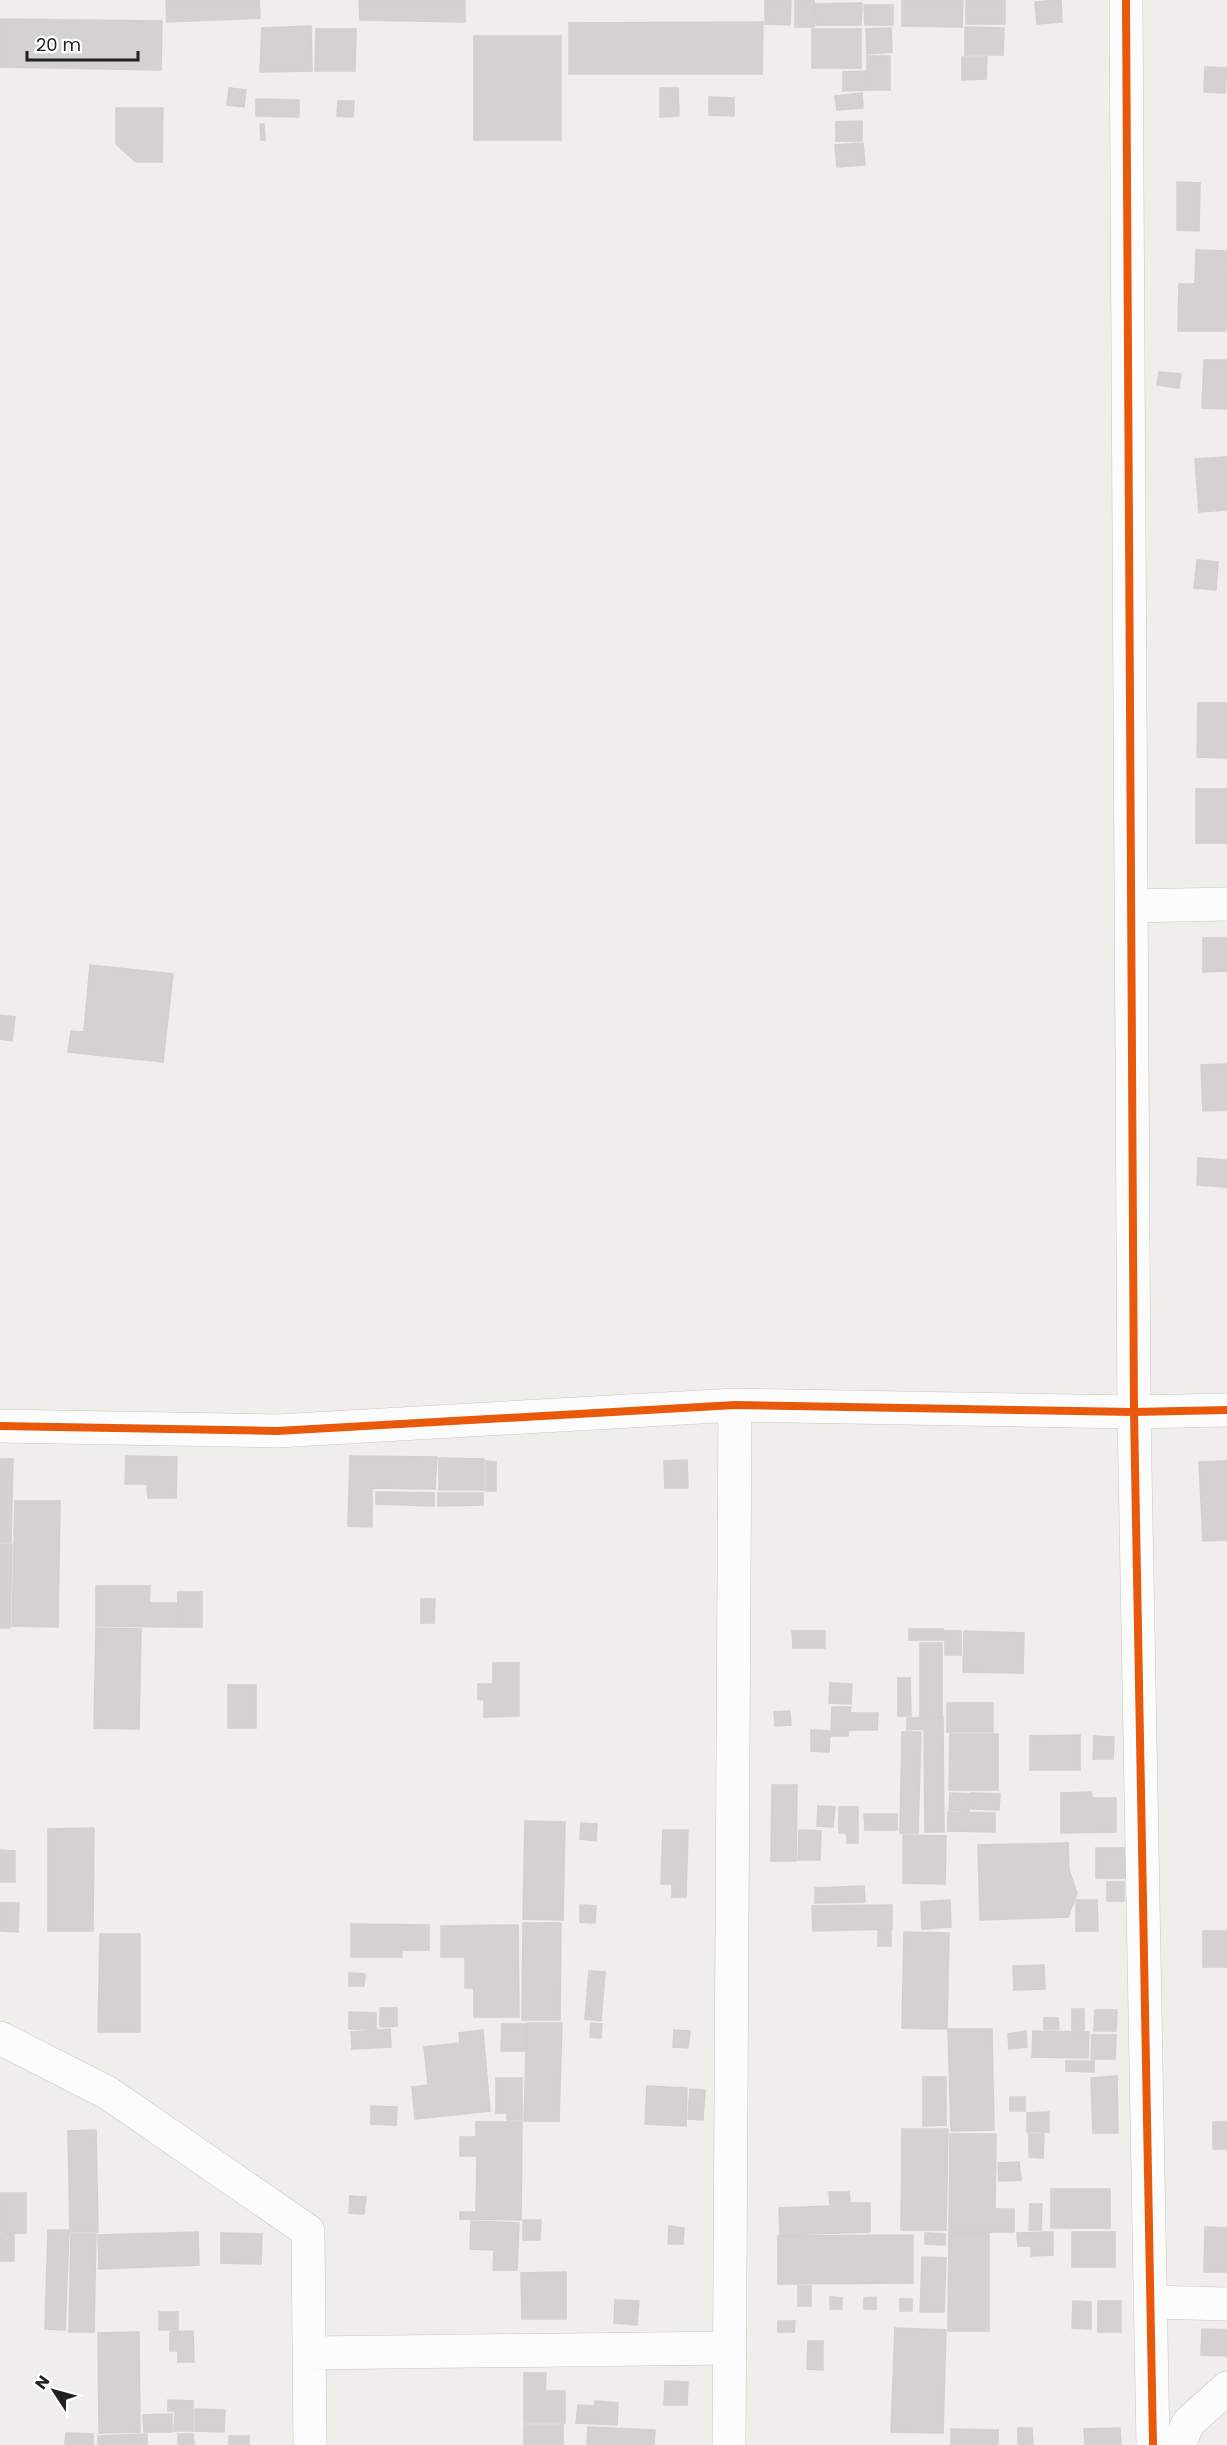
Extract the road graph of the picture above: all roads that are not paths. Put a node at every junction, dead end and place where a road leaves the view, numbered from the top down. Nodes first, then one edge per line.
1 (1126, 0) edge
2 (1227, 904) edge
3 (1132, 906) junction
4 (735, 1405) junction
5 (1227, 1410) edge
6 (1134, 1412) junction
7 (0, 1426) edge
8 (0, 2038) edge
9 (1150, 2302) junction
10 (1227, 2304) edge
11 (729, 2348) junction
12 (309, 2353) junction
13 (1227, 2388) edge
14 (310, 2445) edge
15 (729, 2445) edge
16 (1153, 2445) edge
17 (1179, 2445) edge

1 - 3 street
2 - 3 street
3 - 6 street
4 - 6 street
4 - 7 street
4 - 11 street
5 - 6 street
6 - 9 street
8 - 12 street
9 - 10 street
9 - 16 street
11 - 12 street
11 - 15 street
12 - 14 street
13 - 17 street

